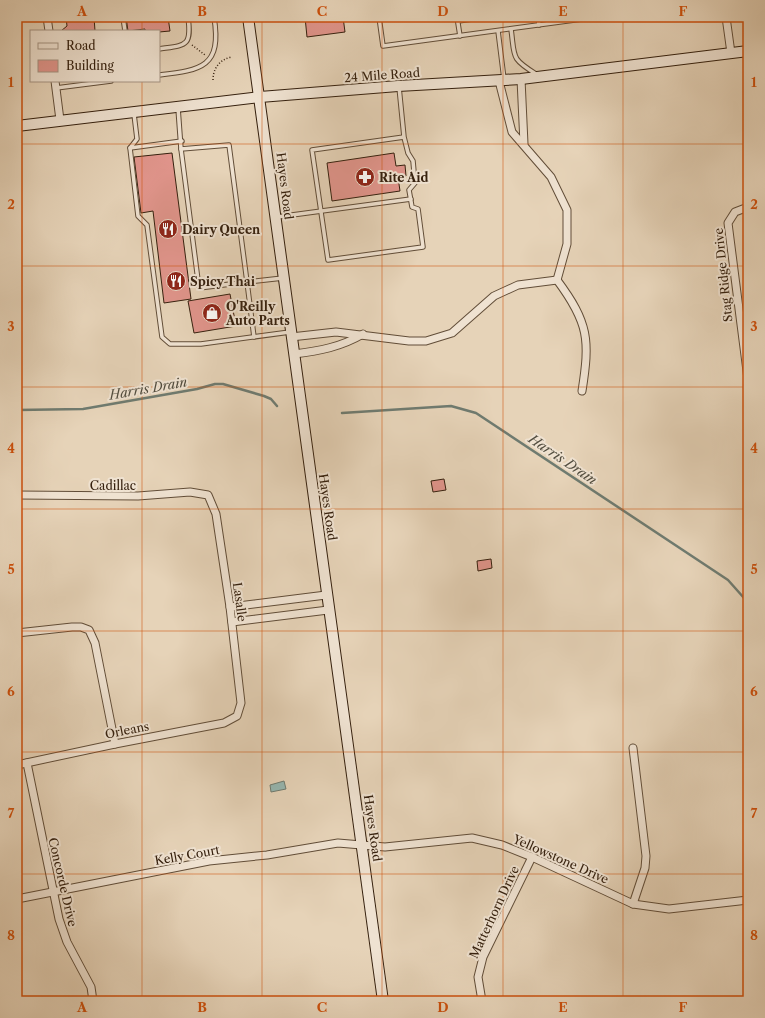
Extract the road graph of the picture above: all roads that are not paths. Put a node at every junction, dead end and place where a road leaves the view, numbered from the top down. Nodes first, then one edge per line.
1 (47, 17) edge
2 (123, 17) edge
3 (188, 17) edge
4 (214, 17) edge
5 (248, 17) edge
6 (379, 17) edge
7 (487, 17) edge
8 (538, 17) edge
9 (597, 17) edge
10 (726, 17) edge
11 (457, 19) edge
12 (539, 25) junction
13 (511, 29) junction
14 (49, 30) edge
15 (125, 30) edge
16 (498, 31) junction
17 (460, 36) junction
18 (160, 49) edge
19 (748, 51) edge
20 (731, 53) junction
21 (160, 75) edge
22 (540, 77) junction
23 (521, 79) junction
24 (502, 81) junction
25 (92, 82) edge
26 (55, 84) edge
27 (398, 86) junction
28 (260, 97) junction
29 (178, 106) junction
30 (133, 111) junction
31 (60, 120) junction
32 (17, 126) edge
33 (404, 137) junction
34 (182, 141) junction
35 (524, 144) junction
36 (130, 148) junction
37 (181, 149) junction
38 (411, 199) junction
39 (748, 207) edge
40 (321, 211) junction
41 (276, 217) junction
42 (284, 277) junction
43 (557, 280) junction
44 (247, 282) junction
45 (291, 334) junction
46 (364, 334) junction
47 (254, 337) junction
48 (294, 354) junction
49 (748, 379) edge
50 (582, 391) dead end
51 (17, 495) edge
52 (208, 495) joint
53 (326, 595) junction
54 (230, 607) junction
55 (328, 610) junction
56 (232, 622) junction
57 (17, 633) edge
58 (239, 713) joint
59 (115, 744) junction
60 (633, 748) dead end
61 (27, 763) junction
62 (17, 765) edge
63 (362, 845) junction
64 (532, 857) junction
65 (52, 891) junction
66 (17, 899) edge
67 (748, 900) edge
68 (633, 904) junction
69 (93, 1001) edge
70 (383, 1001) edge
71 (482, 1001) edge

1 - 14 street
2 - 15 lane
3 - 18 lane
4 - 21 lane
5 - 28 street, Hayes Road
6 - 17 lane
7 - 11 lane
8 - 12 lane
9 - 12 lane
10 - 20 street
11 - 17 lane
12 - 13 lane
13 - 16 lane
13 - 22 lane
16 - 17 lane
16 - 24 lane
19 - 20 street, 24 Mile Road
20 - 22 street, 24 Mile Road
22 - 23 street, 24 Mile Road
23 - 24 street, 24 Mile Road
23 - 35 street
24 - 27 street, 24 Mile Road
24 - 35 street
25 - 26 lane
26 - 31 street
27 - 28 street, 24 Mile Road
27 - 33 lane
28 - 29 street, 24 Mile Road
28 - 41 street, Hayes Road
29 - 30 street, 24 Mile Road
29 - 34 lane
30 - 31 street, 24 Mile Road
30 - 36 lane
31 - 32 street, 24 Mile Road
33 - 38 lane
33 - 40 lane
34 - 36 lane
34 - 37 lane
35 - 43 street
36 - 47 lane
37 - 44 lane
37 - 44 lane
38 - 40 lane
38 - 40 lane
39 - 49 street, Stag Ridge Drive
40 - 41 lane
41 - 42 street, Hayes Road
42 - 44 lane
42 - 45 street, Hayes Road
43 - 46 street
43 - 50 street
44 - 47 lane
45 - 46 street
45 - 47 lane
45 - 48 street, Hayes Road
46 - 48 street
48 - 53 street, Hayes Road
51 - 52 street, Cadillac
52 - 54 street, Lasalle
53 - 54 street
53 - 55 street, Hayes Road
54 - 56 street, Lasalle
55 - 56 street
55 - 63 street, Hayes Road
56 - 58 street, Lasalle
57 - 59 street
58 - 59 street, Orleans
59 - 61 street, Orleans
60 - 68 street
61 - 62 street, Orleans
61 - 65 street, Concorde Drive
63 - 64 street, Yellowstone Drive
63 - 65 street, Kelly Court
63 - 70 street, Hayes Road
64 - 68 street, Yellowstone Drive
64 - 71 street, Matterhorn Drive
65 - 66 street, Kelly Court
65 - 69 street, Concorde Drive
67 - 68 street, Yellowstone Drive

